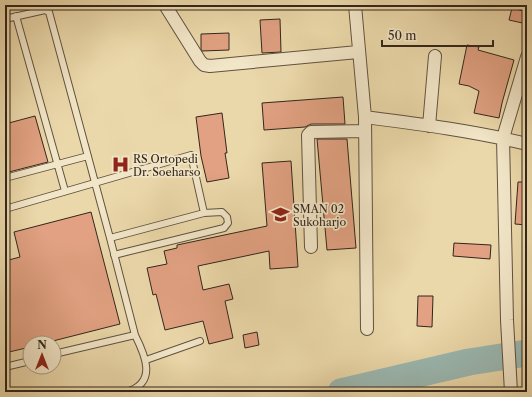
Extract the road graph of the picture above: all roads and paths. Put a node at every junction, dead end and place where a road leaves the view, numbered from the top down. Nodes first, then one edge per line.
1 (166, 5) edge
2 (355, 5) edge
3 (16, 16) junction
4 (5, 19) edge
5 (358, 52) junction
6 (435, 56) dead end
7 (527, 57) edge
8 (524, 79) edge
9 (364, 116) junction
10 (430, 126) junction
11 (365, 131) junction
12 (503, 138) junction
13 (527, 144) edge
14 (88, 156) junction
15 (57, 165) junction
16 (5, 178) edge
17 (95, 183) junction
18 (65, 191) junction
19 (5, 209) edge
20 (204, 213) junction
21 (110, 238) junction
22 (311, 247) dead end
23 (114, 255) junction
24 (367, 328) dead end
25 (135, 335) junction
26 (200, 341) dead end
27 (62, 352) edge
28 (146, 360) junction
29 (22, 362) edge
30 (5, 367) edge
31 (126, 392) edge
32 (511, 392) edge

1 - 5 street
2 - 5 street
3 - 4 lane
3 - 14 lane
3 - 15 lane
5 - 9 street
6 - 10 street
7 - 8 street
8 - 12 street
9 - 10 street
9 - 11 street
10 - 12 street
11 - 22 street
11 - 24 street
12 - 13 street
12 - 32 street
14 - 15 lane
14 - 17 lane
15 - 16 lane
15 - 18 lane
17 - 18 lane
17 - 20 lane
17 - 21 lane
18 - 19 lane
20 - 21 lane
20 - 23 lane
21 - 23 lane
23 - 25 lane
25 - 27 lane
25 - 28 lane
26 - 28 lane
28 - 31 lane
29 - 30 lane

